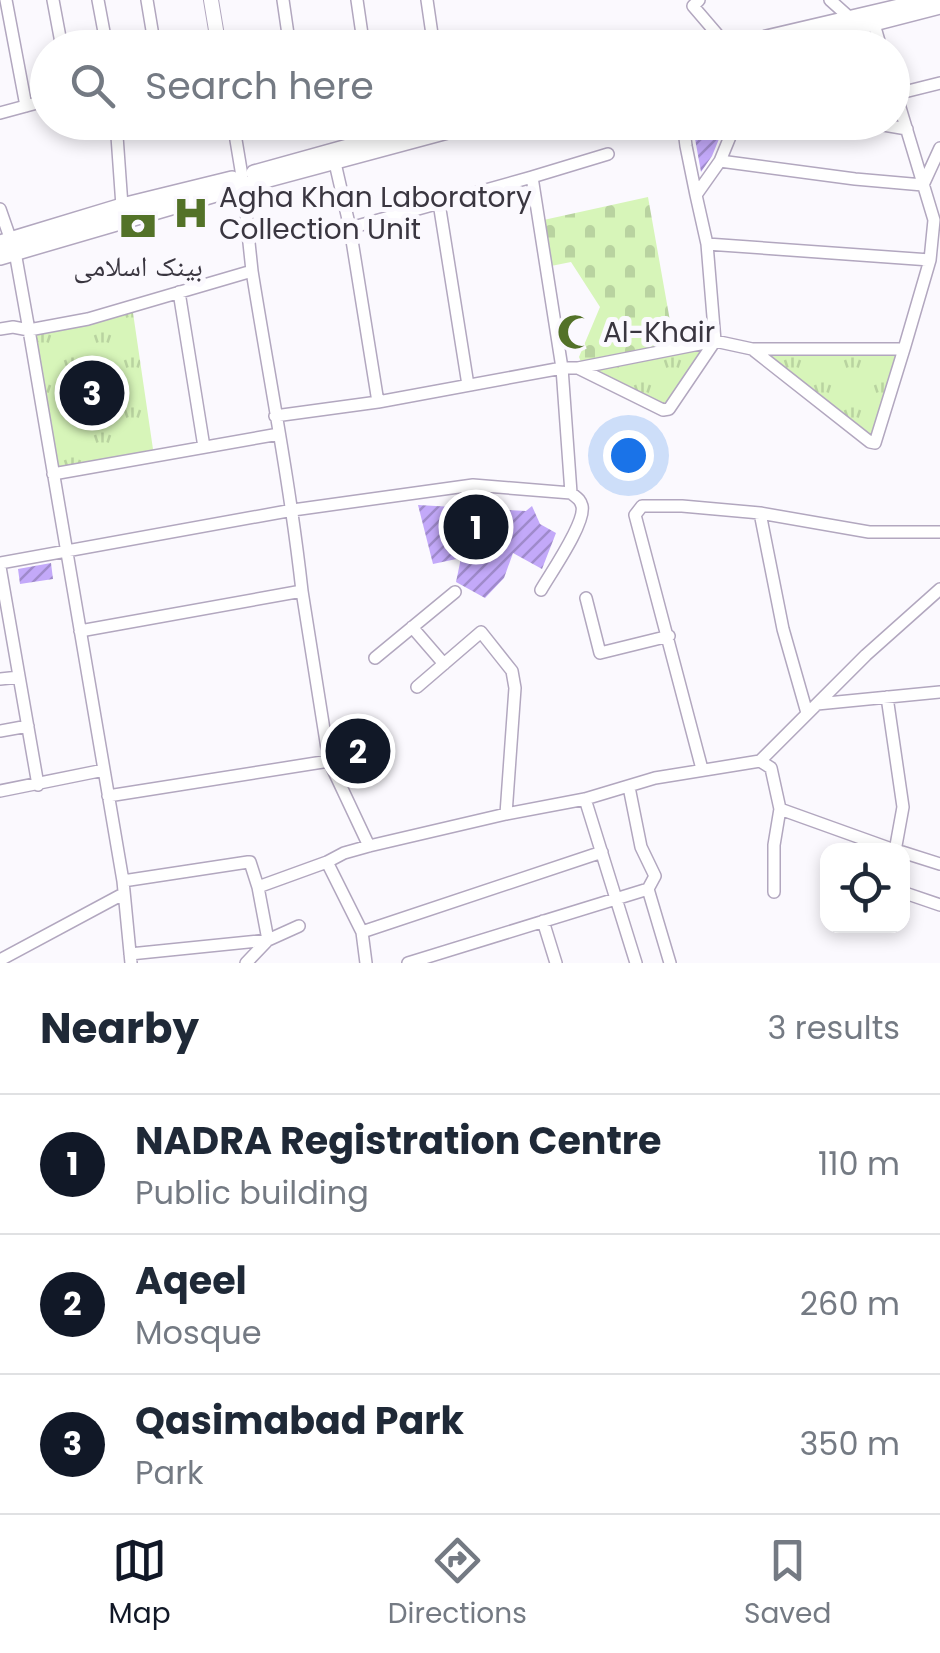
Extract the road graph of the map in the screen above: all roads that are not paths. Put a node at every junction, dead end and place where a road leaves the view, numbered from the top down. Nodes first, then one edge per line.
1 (6, 0) edge
2 (53, 0) edge
3 (98, 0) edge
4 (146, 0) edge
5 (210, 0) edge
6 (283, 0) edge
7 (358, 0) edge
8 (427, 0) edge
9 (830, 0) edge
10 (925, 0) edge
11 (694, 2) edge
12 (940, 6) edge
13 (849, 17) junction
14 (874, 24) junction
15 (59, 30) edge
16 (104, 30) edge
17 (152, 30) edge
18 (216, 30) edge
19 (287, 30) edge
20 (362, 30) edge
21 (431, 30) edge
22 (715, 30) edge
23 (796, 30) edge
24 (850, 30) edge
25 (876, 30) edge
26 (940, 83) edge
27 (910, 90) edge
28 (30, 105) edge
29 (26, 106) junction
30 (0, 114) edge
31 (117, 140) edge
32 (235, 140) edge
33 (378, 140) edge
34 (416, 140) edge
35 (685, 140) edge
36 (729, 140) edge
37 (910, 140) edge
38 (940, 148) edge
39 (608, 154) dead end
40 (720, 161) junction
41 (336, 162) junction
42 (532, 178) junction
43 (242, 181) junction
44 (924, 185) junction
45 (696, 194) junction
46 (440, 203) junction
47 (122, 206) junction
48 (0, 209) edge
49 (350, 228) junction
50 (707, 244) junction
51 (7, 248) edge
52 (930, 260) junction
53 (252, 270) junction
54 (179, 292) junction
55 (0, 329) edge
56 (30, 330) junction
57 (715, 341) junction
58 (904, 348) junction
59 (752, 350) junction
60 (562, 368) junction
61 (578, 368) junction
62 (468, 385) junction
63 (378, 402) junction
64 (275, 416) junction
65 (278, 434) junction
66 (204, 447) junction
67 (53, 474) junction
68 (572, 494) junction
69 (294, 510) junction
70 (760, 514) junction
71 (940, 532) edge
72 (67, 553) junction
73 (0, 565) edge
74 (940, 589) edge
75 (302, 590) junction
76 (541, 590) dead end
77 (455, 592) dead end
78 (586, 598) dead end
79 (5, 620) edge
80 (412, 628) junction
81 (80, 631) junction
82 (669, 636) junction
83 (375, 658) dead end
84 (444, 664) junction
85 (19, 677) junction
86 (0, 679) edge
87 (417, 686) dead end
88 (940, 692) edge
89 (887, 697) junction
90 (817, 704) junction
91 (807, 714) junction
92 (28, 726) junction
93 (0, 731) edge
94 (328, 761) junction
95 (760, 761) junction
96 (702, 769) junction
97 (104, 770) junction
98 (38, 784) junction
99 (630, 787) junction
100 (0, 790) edge
101 (108, 796) junction
102 (585, 799) junction
103 (780, 809) junction
104 (506, 814) junction
105 (876, 843) edge
106 (899, 843) edge
107 (369, 846) junction
108 (602, 852) junction
109 (910, 855) edge
110 (327, 862) junction
111 (940, 864) edge
112 (123, 888) junction
113 (258, 888) junction
114 (648, 890) junction
115 (774, 892) dead end
116 (910, 895) edge
117 (616, 899) junction
118 (940, 905) edge
119 (543, 920) junction
120 (299, 926) dead end
121 (362, 932) junction
122 (268, 940) junction
123 (131, 959) edge
124 (0, 960) edge
125 (246, 963) edge
126 (366, 963) edge
127 (408, 963) edge
128 (556, 963) edge
129 (636, 963) edge
130 (670, 963) edge

1 - 29 street
2 - 15 street
3 - 16 street
4 - 17 street
5 - 18 street
6 - 19 street
7 - 20 street
8 - 21 street
9 - 13 street
10 - 13 main road
11 - 22 street
12 - 14 main road
13 - 23 main road
14 - 24 main road
14 - 25 street
26 - 27 street
28 - 29 street
29 - 30 street
31 - 47 street
32 - 43 street
33 - 43 main road
34 - 41 main road
35 - 45 street
36 - 40 street
37 - 44 street
38 - 44 street
39 - 42 street
40 - 44 street
40 - 45 street
41 - 43 main road
41 - 49 street
42 - 46 street
42 - 60 street
43 - 47 main road
43 - 51 main road
43 - 53 street
44 - 52 street
45 - 50 street
46 - 49 street
46 - 62 street
47 - 51 main road
48 - 51 street
49 - 63 street
50 - 52 street
50 - 57 street
51 - 56 street
52 - 58 street
53 - 54 street
53 - 64 street
54 - 56 street
54 - 66 street
55 - 56 street
56 - 67 street
57 - 59 street
57 - 61 street
57 - 61 street
58 - 59 street
58 - 59 street
60 - 61 street
60 - 62 street
60 - 68 street
62 - 63 street
63 - 64 street
64 - 65 street
65 - 66 street
65 - 69 street
66 - 67 street
67 - 72 street
68 - 69 street
68 - 76 street
69 - 72 street
69 - 75 street
70 - 71 street
70 - 82 street
70 - 91 street
72 - 73 street
72 - 81 street
73 - 79 street
74 - 90 street
75 - 81 street
75 - 94 street
77 - 80 street
78 - 82 street
79 - 85 street
80 - 83 street
80 - 84 street
81 - 97 street
82 - 96 street
84 - 87 street
84 - 104 street
85 - 86 street
85 - 92 street
88 - 89 street
89 - 90 street
89 - 106 street
90 - 91 street
91 - 95 street
92 - 93 street
92 - 98 street
94 - 101 street
94 - 107 street
95 - 96 street
95 - 103 street
96 - 99 street
97 - 98 street
97 - 101 street
98 - 100 street
99 - 102 street
99 - 114 street
101 - 112 street
102 - 104 street
102 - 108 street
103 - 105 street
103 - 115 street
104 - 107 street
107 - 110 street
108 - 117 street
108 - 121 street
109 - 111 street
110 - 113 street
110 - 121 street
112 - 113 street
112 - 123 street
112 - 124 street
113 - 122 street
114 - 117 street
114 - 130 street
116 - 118 street
117 - 119 street
117 - 129 street
119 - 127 street
119 - 128 street
120 - 122 street
121 - 126 street
122 - 123 street
122 - 125 street

